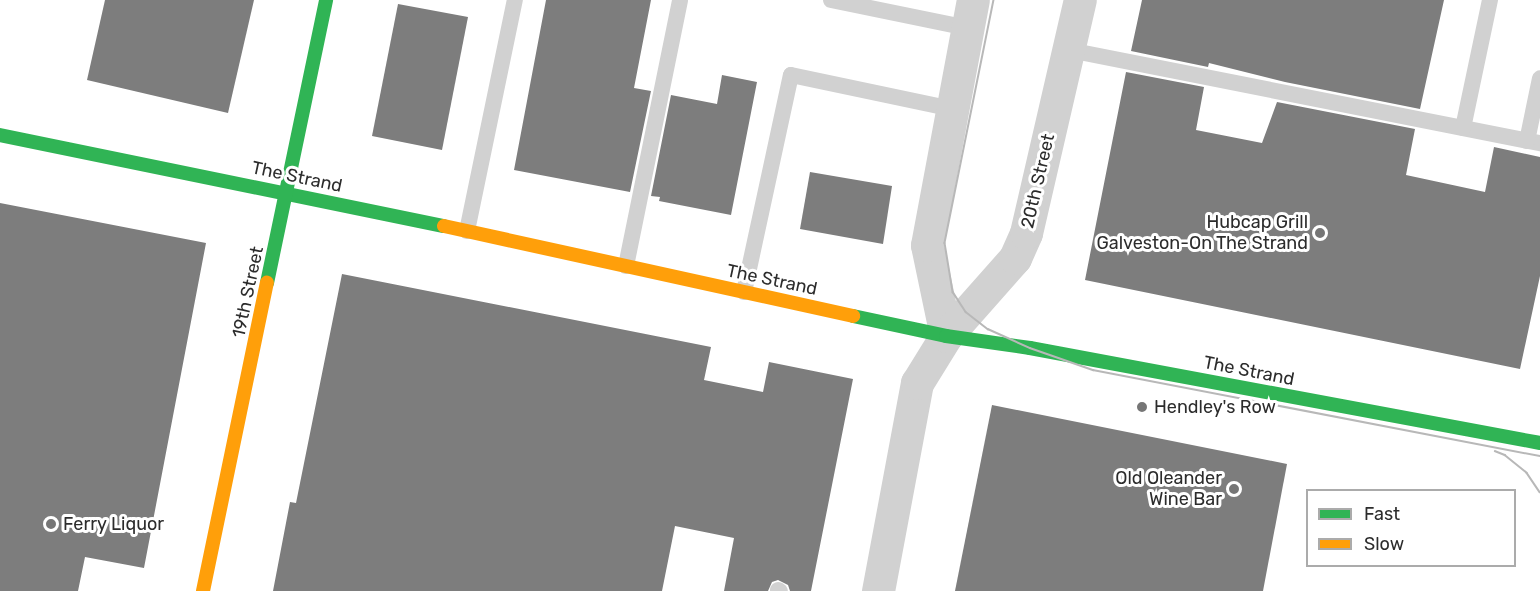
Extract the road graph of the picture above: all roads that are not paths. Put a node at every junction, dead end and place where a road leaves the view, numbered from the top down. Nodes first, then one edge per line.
1 (326, 0) edge
2 (516, 0) edge
3 (680, 0) edge
4 (831, 0) edge
5 (1080, 0) edge
6 (1490, 0) edge
7 (970, 14) edge
8 (1069, 50) junction
9 (1540, 78) edge
10 (952, 110) junction
11 (1463, 128) junction
12 (0, 135) edge
13 (1534, 142) edge
14 (287, 193) junction
15 (467, 231) junction
16 (626, 266) junction
17 (744, 292) junction
18 (946, 336) junction
19 (1540, 443) edge
20 (203, 591) edge
21 (878, 591) edge

1 - 14 street, 19th Street
2 - 15 lane
3 - 16 lane
4 - 7 lane
5 - 8 street, 20th Street
6 - 11 lane
7 - 10 street
8 - 11 lane
8 - 18 street, 20th Street
9 - 13 lane
10 - 17 lane
10 - 18 street
11 - 13 lane
12 - 14 street, The Strand
14 - 15 street, The Strand
14 - 20 street, 19th Street
15 - 16 street, The Strand
16 - 17 street, The Strand
17 - 18 street, The Strand
18 - 19 street, The Strand
18 - 21 street, 20th Street

